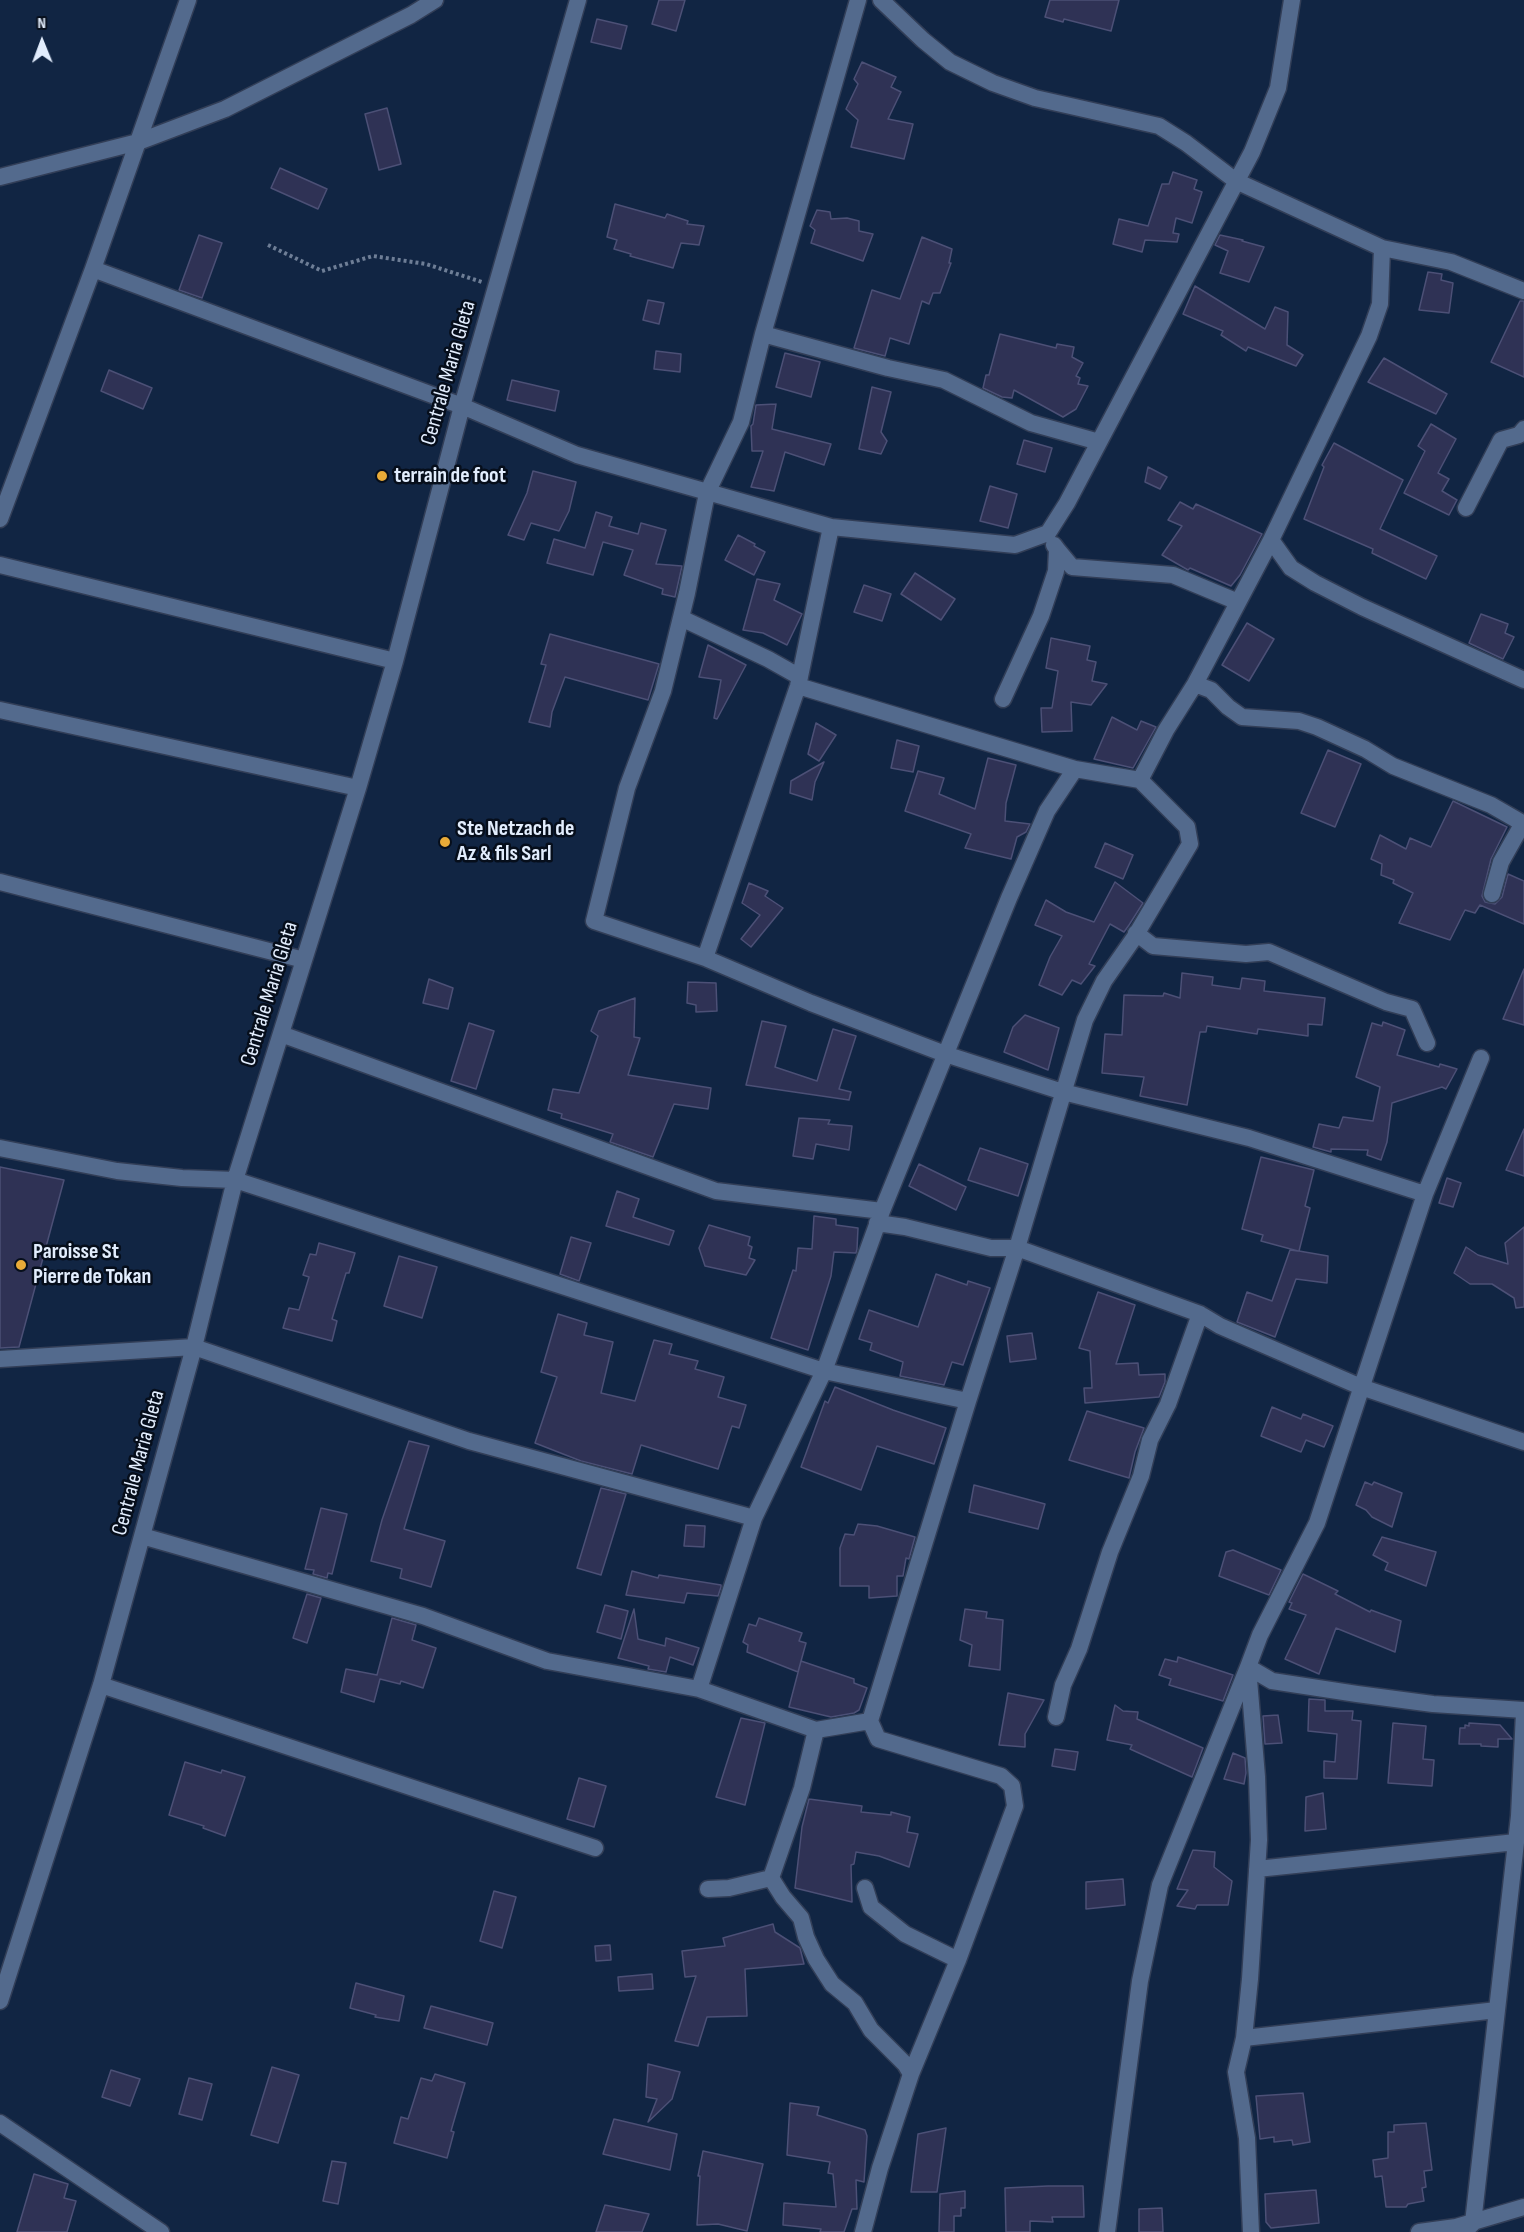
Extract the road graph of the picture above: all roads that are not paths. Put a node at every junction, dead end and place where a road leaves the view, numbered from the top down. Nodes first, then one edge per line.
1 (188, 0) edge
2 (435, 0) edge
3 (578, 0) edge
4 (858, 0) edge
5 (881, 0) edge
6 (1292, 0) edge
7 (138, 142) junction
8 (0, 177) edge
9 (1236, 181) junction
10 (1383, 248) junction
11 (93, 269) junction
12 (1524, 291) edge
13 (763, 334) junction
14 (462, 406) junction
15 (1524, 429) edge
16 (1099, 442) junction
17 (707, 493) junction
18 (1466, 508) dead end
19 (0, 519) edge
20 (831, 527) junction
21 (1048, 533) junction
22 (1270, 540) junction
23 (1057, 549) junction
24 (0, 565) edge
25 (1238, 602) junction
26 (681, 618) junction
27 (395, 661) junction
28 (1524, 680) edge
29 (799, 681) junction
30 (1195, 684) junction
31 (1003, 699) dead end
32 (0, 710) edge
33 (1075, 769) junction
34 (1140, 780) junction
35 (358, 788) junction
36 (1524, 824) edge
37 (0, 882) edge
38 (1492, 894) dead end
39 (1136, 933) junction
40 (705, 958) junction
41 (304, 960) junction
42 (280, 1034) junction
43 (1427, 1043) dead end
44 (945, 1054) junction
45 (1481, 1058) dead end
46 (1064, 1092) junction
47 (0, 1148) edge
48 (235, 1180) junction
49 (1425, 1194) junction
50 (880, 1217) junction
51 (1017, 1248) junction
52 (1200, 1314) junction
53 (194, 1347) junction
54 (0, 1359) edge
55 (824, 1371) junction
56 (1361, 1387) junction
57 (968, 1401) junction
58 (1524, 1442) edge
59 (754, 1518) junction
60 (142, 1536) junction
61 (1248, 1667) junction
62 (102, 1685) junction
63 (699, 1689) junction
64 (1524, 1712) edge
65 (1056, 1718) dead end
66 (870, 1721) junction
67 (816, 1730) junction
68 (1521, 1816) edge
69 (1516, 1842) junction
70 (596, 1848) dead end
71 (1257, 1869) junction
72 (771, 1878) junction
73 (865, 1888) dead end
74 (708, 1889) dead end
75 (958, 1960) junction
76 (0, 2001) edge
77 (1497, 2010) junction
78 (1244, 2038) junction
79 (911, 2074) junction
80 (0, 2123) edge
81 (1524, 2207) edge
82 (1468, 2228) edge
83 (161, 2232) edge
84 (863, 2232) edge
85 (1107, 2232) edge
86 (1251, 2232) edge
87 (1419, 2232) edge

1 - 7 street
2 - 7 street
3 - 14 street, Centrale Maria Gleta
4 - 13 street
5 - 9 street
6 - 9 street
7 - 8 street
7 - 11 street
9 - 10 street
9 - 16 street
10 - 12 street
10 - 22 street
11 - 14 street
11 - 19 street
13 - 16 street
13 - 17 street
14 - 17 street
14 - 27 street, Centrale Maria Gleta
15 - 18 street
16 - 21 street
17 - 20 street
17 - 26 street
20 - 21 street
20 - 29 street
21 - 23 street
22 - 25 street
22 - 28 street
23 - 25 street
23 - 31 street
24 - 27 street
25 - 30 street
26 - 29 street
26 - 40 street
27 - 35 street, Centrale Maria Gleta
29 - 33 street
29 - 40 street
30 - 34 street
30 - 36 street
32 - 35 street
33 - 34 street
33 - 44 street
34 - 39 street
35 - 41 street, Centrale Maria Gleta
36 - 38 street
37 - 41 street
39 - 43 street
39 - 46 street
40 - 44 street
41 - 42 street, Centrale Maria Gleta
42 - 48 street, Centrale Maria Gleta
42 - 50 street
44 - 46 street
44 - 50 street
45 - 49 street
46 - 49 street
46 - 51 street
47 - 48 street
48 - 53 street, Centrale Maria Gleta
48 - 55 street
49 - 56 street
50 - 51 street
50 - 55 street
51 - 52 street
51 - 57 street
52 - 56 street
52 - 65 street
53 - 54 street
53 - 59 street
53 - 60 street, Centrale Maria Gleta
55 - 57 street
55 - 59 street
56 - 58 street
56 - 61 street
57 - 66 street
59 - 63 street
60 - 62 street, Centrale Maria Gleta
60 - 63 street
61 - 64 street
61 - 71 street
61 - 85 street
62 - 70 street
62 - 76 street, Centrale Maria Gleta
63 - 67 street
64 - 68 street
66 - 67 street
66 - 75 street
67 - 72 street
68 - 69 street
69 - 71 street
69 - 77 street
71 - 78 street
72 - 74 street
72 - 79 street
73 - 75 street
75 - 79 street
77 - 78 street
77 - 82 street
78 - 86 street
79 - 84 street
80 - 83 street
81 - 82 street
82 - 87 street

